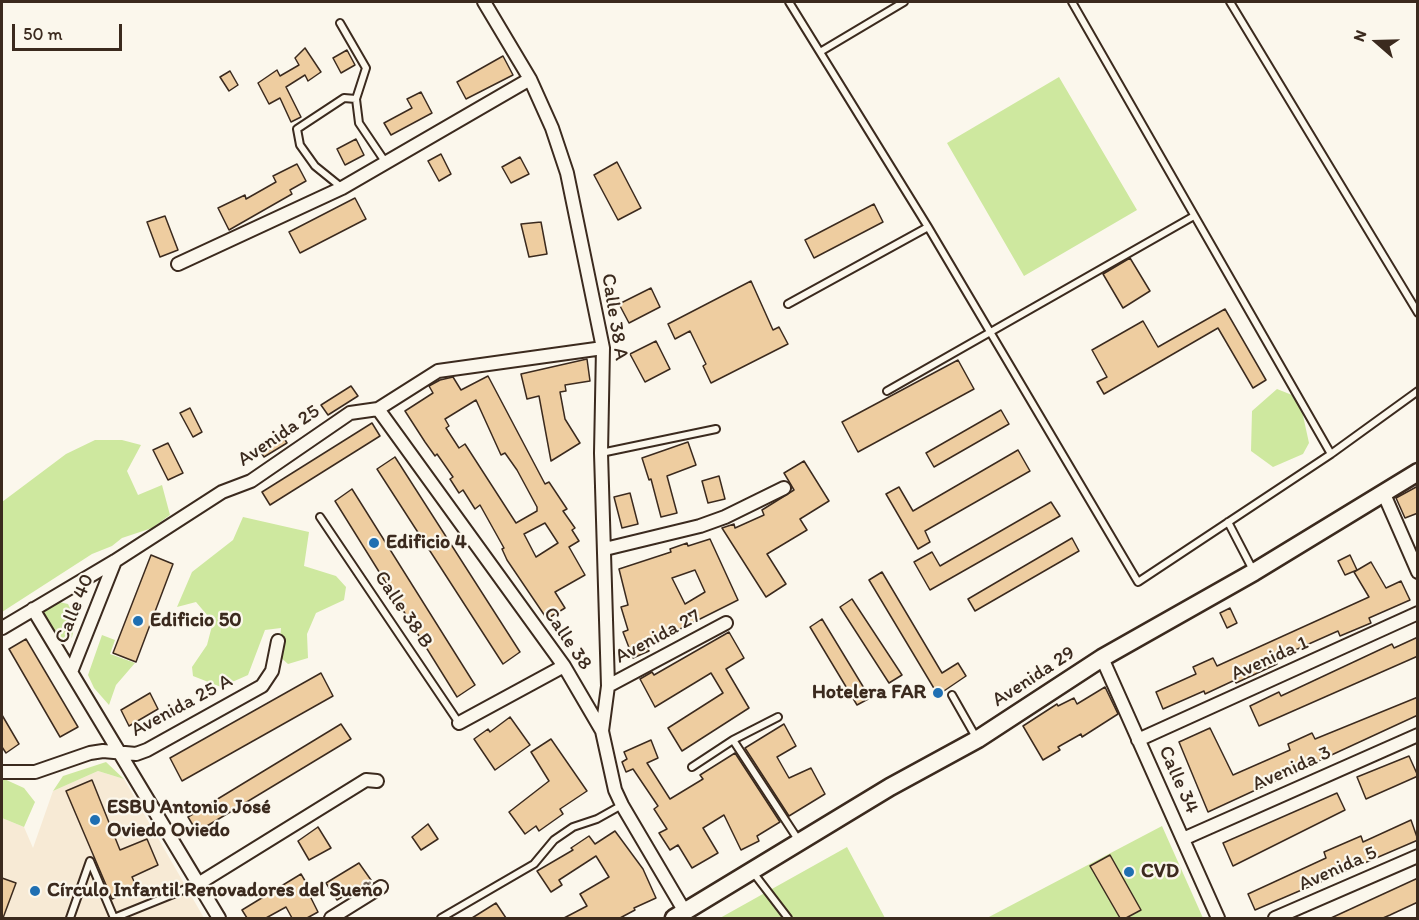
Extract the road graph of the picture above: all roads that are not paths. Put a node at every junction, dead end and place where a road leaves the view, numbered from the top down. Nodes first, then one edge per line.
1 (484, 2) edge
2 (789, 2) edge
3 (904, 2) edge
4 (1072, 2) edge
5 (1230, 2) edge
6 (340, 23) dead end
7 (820, 52) junction
8 (530, 79) junction
9 (356, 99) junction
10 (387, 164) junction
11 (342, 188) junction
12 (1194, 216) junction
13 (928, 227) junction
14 (178, 264) dead end
15 (788, 304) dead end
16 (1418, 313) edge
17 (990, 332) junction
18 (603, 348) junction
19 (887, 391) dead end
20 (1418, 391) edge
21 (378, 410) junction
22 (716, 429) dead end
23 (602, 453) junction
24 (1330, 454) junction
25 (1418, 472) edge
26 (784, 488) dead end
27 (1383, 492) junction
28 (320, 517) dead end
29 (1228, 522) junction
30 (605, 549) junction
31 (115, 561) junction
32 (1254, 572) junction
33 (1418, 572) edge
34 (33, 609) junction
35 (1418, 613) edge
36 (726, 623) dead end
37 (2, 628) edge
38 (278, 641) dead end
39 (1102, 658) junction
40 (564, 666) junction
41 (71, 672) junction
42 (608, 686) junction
43 (952, 695) dead end
44 (778, 717) dead end
45 (459, 723) joint
46 (602, 731) junction
47 (1418, 735) edge
48 (978, 739) junction
49 (734, 740) junction
50 (1138, 740) junction
51 (120, 755) junction
52 (692, 767) dead end
53 (2, 772) edge
54 (377, 781) dead end
55 (622, 806) junction
56 (1183, 839) junction
57 (800, 841) junction
58 (1418, 856) edge
59 (752, 871) junction
60 (198, 884) junction
61 (381, 888) dead end
62 (680, 915) edge
63 (70, 918) edge
64 (114, 918) edge
65 (219, 918) edge
66 (331, 918) edge
67 (441, 918) edge
68 (788, 918) edge
69 (1218, 918) edge
70 (1275, 918) edge

1 - 8 street, Calle 38 A
2 - 7 lane
3 - 7 lane
4 - 12 lane
5 - 16 lane
6 - 9 lane
7 - 13 lane
8 - 10 street
8 - 18 street, Calle 38 A
9 - 10 lane
9 - 11 lane
10 - 11 street
11 - 14 street
12 - 17 lane
12 - 24 lane
13 - 15 lane
13 - 17 lane
17 - 19 lane
17 - 29 lane
18 - 21 street, Avenida 25
18 - 23 street, Calle 38 A
20 - 24 lane
21 - 31 street, Avenida 25
21 - 40 street, Calle 38
22 - 23 lane
23 - 30 street, Calle 38 A
24 - 29 lane
25 - 27 main road, Avenida 29
26 - 30 street
27 - 32 main road, Avenida 29
27 - 33 street
28 - 45 lane, Calle 38 B
29 - 32 lane
30 - 42 street, Calle 38 A
31 - 34 street, Avenida 25
31 - 41 street, Calle 40
32 - 39 main road, Avenida 29
34 - 37 street, Avenida 25
34 - 41 street, Calle 40
35 - 50 street, Avenida 1
36 - 42 street, Avenida 27
38 - 51 street, Avenida 25 A
39 - 48 main road, Avenida 29
39 - 50 street, Calle 34
40 - 45 street
40 - 46 street, Calle 38
41 - 51 street, Calle 40
42 - 46 street, Calle 38 A
43 - 48 lane
44 - 49 lane
46 - 55 street, Calle 38
47 - 56 street, Avenida 3
48 - 57 main road, Avenida 29
49 - 52 lane
49 - 57 lane
50 - 56 street, Calle 34
51 - 53 street, Avenida 25 A
51 - 60 street, Calle 40
54 - 60 street
55 - 62 street, Calle 38
55 - 67 lane
56 - 69 street, Calle 34
57 - 59 main road, Avenida 29
58 - 70 street, Avenida 5
59 - 62 main road, Avenida 29
59 - 68 lane
60 - 64 lane
60 - 65 street, Calle 40
61 - 66 street
63 - 64 lane

